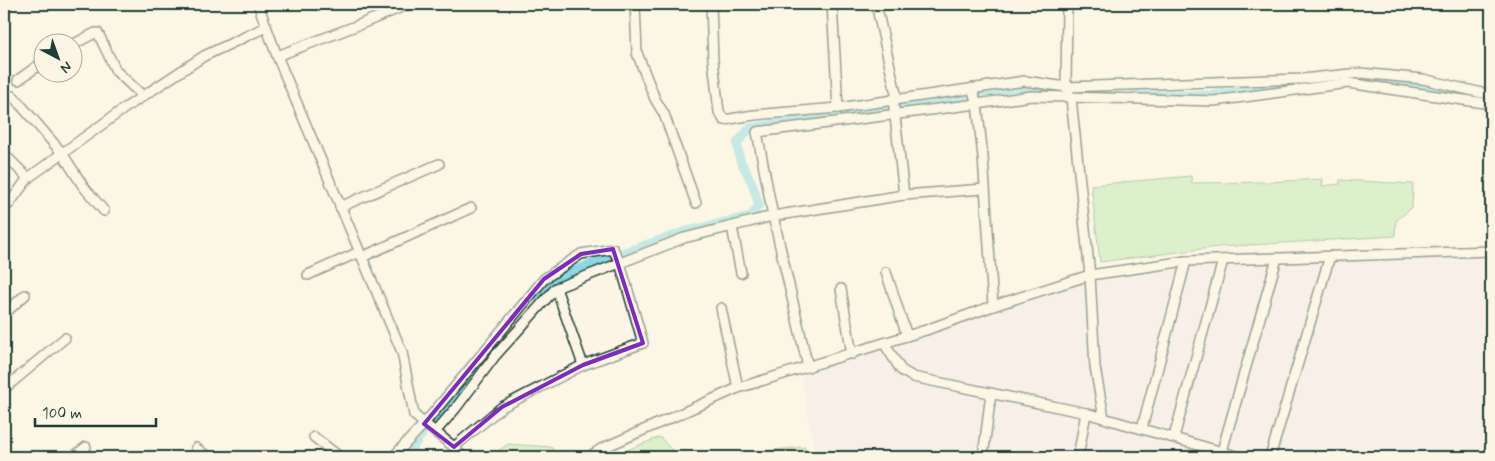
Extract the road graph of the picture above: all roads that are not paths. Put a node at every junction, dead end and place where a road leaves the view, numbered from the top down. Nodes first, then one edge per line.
1 (258, 4) edge
2 (409, 4) edge
3 (635, 4) edge
4 (711, 4) edge
5 (832, 4) edge
6 (876, 4) edge
7 (1067, 4) edge
8 (266, 27) junction
9 (82, 39) edge
10 (277, 56) junction
11 (32, 70) edge
12 (18, 80) dead end
13 (1066, 87) junction
14 (972, 88) junction
15 (1491, 93) edge
16 (13, 96) dead end
17 (143, 96) junction
18 (1071, 98) junction
19 (895, 99) junction
20 (977, 104) junction
21 (1491, 104) edge
22 (838, 108) junction
23 (894, 114) junction
24 (754, 115) junction
25 (757, 132) junction
26 (62, 153) junction
27 (4, 154) edge
28 (439, 164) dead end
29 (28, 178) junction
30 (984, 189) junction
31 (904, 195) junction
32 (696, 204) dead end
33 (340, 207) junction
34 (4, 208) edge
35 (470, 208) dead end
36 (104, 211) dead end
37 (773, 216) junction
38 (732, 227) junction
39 (1491, 251) edge
40 (360, 255) junction
41 (1330, 256) junction
42 (1277, 258) junction
43 (1223, 260) junction
44 (1186, 261) junction
45 (620, 263) junction
46 (886, 272) dead end
47 (741, 273) dead end
48 (308, 275) dead end
49 (1090, 275) junction
50 (556, 288) junction
51 (841, 289) dead end
52 (25, 295) dead end
53 (993, 306) junction
54 (721, 308) dead end
55 (4, 314) edge
56 (907, 336) junction
57 (65, 338) dead end
58 (884, 343) junction
59 (852, 354) junction
60 (583, 365) junction
61 (808, 367) junction
62 (738, 388) junction
63 (4, 389) edge
64 (991, 393) junction
65 (1086, 413) junction
66 (1104, 418) junction
67 (424, 424) junction
68 (1142, 428) junction
69 (435, 432) junction
70 (314, 437) dead end
71 (1174, 437) junction
72 (86, 447) dead end
73 (454, 447) junction
74 (196, 448) dead end
75 (1222, 451) junction
76 (73, 457) edge
77 (208, 457) edge
78 (340, 457) edge
79 (393, 457) edge
80 (462, 457) edge
81 (589, 457) edge
82 (983, 457) edge
83 (1078, 457) edge
84 (1240, 457) edge
85 (1270, 457) edge

1 - 8 street
2 - 10 street
3 - 32 street
4 - 24 street
5 - 22 street
6 - 19 street
7 - 13 street
8 - 10 street
8 - 17 street
9 - 17 street
10 - 33 street
11 - 12 street
13 - 14 street
13 - 15 street
13 - 18 street
14 - 19 street
14 - 20 street
16 - 26 street
17 - 26 street
18 - 20 street
18 - 21 street
18 - 49 street
19 - 22 street
19 - 23 street
20 - 23 street
20 - 30 street
22 - 24 street
23 - 25 street
23 - 31 street
24 - 25 street
25 - 37 street
26 - 29 street
26 - 36 street
27 - 29 street
28 - 33 street
29 - 34 street
30 - 31 street
30 - 53 street
31 - 37 street
33 - 40 street
35 - 40 street
37 - 38 street
37 - 61 street
38 - 45 street
38 - 47 street
39 - 41 street
40 - 48 street
40 - 67 street
41 - 42 street
41 - 85 street
42 - 43 street
42 - 75 street
43 - 44 street
43 - 71 street
44 - 49 street
44 - 68 street
45 - 50 street
45 - 60 street
45 - 67 street
46 - 56 street
49 - 53 street
49 - 66 street
50 - 60 street
50 - 69 street
51 - 59 street
52 - 55 street
53 - 56 street
54 - 62 street
56 - 58 street
57 - 63 street
58 - 59 street
58 - 64 street
59 - 61 street
60 - 73 street
61 - 62 street
62 - 81 street
64 - 65 street
64 - 82 street
65 - 66 street
65 - 83 street
66 - 68 street
67 - 69 street
67 - 79 street
68 - 71 street
69 - 73 street
70 - 78 street
71 - 75 street
72 - 76 street
73 - 80 street
74 - 77 street
75 - 84 street

